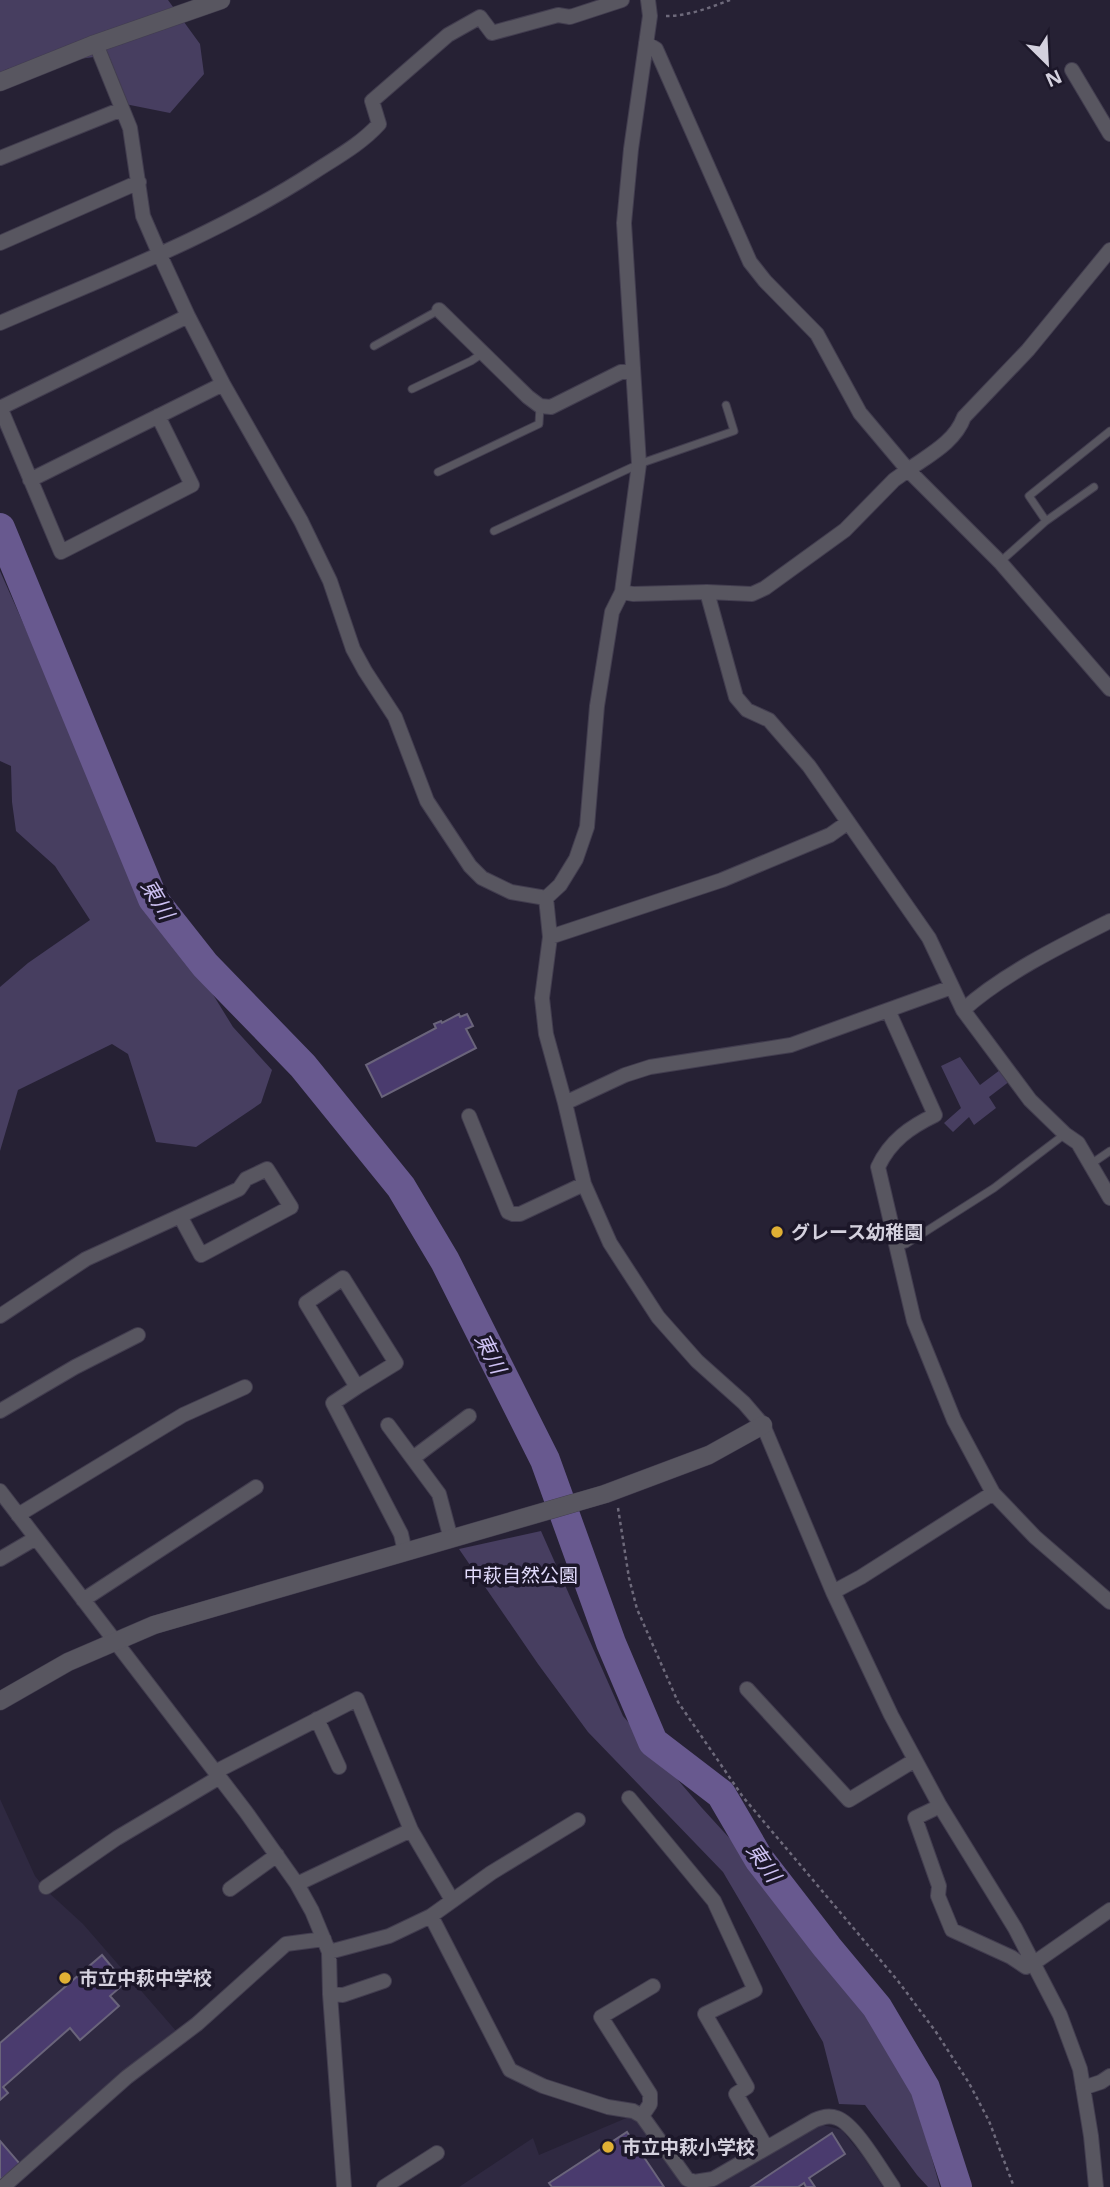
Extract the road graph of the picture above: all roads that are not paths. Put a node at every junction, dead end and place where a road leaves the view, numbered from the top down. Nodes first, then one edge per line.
1 (221, 0) edge
2 (622, 0) edge
3 (648, 0) edge
4 (646, 43) junction
5 (96, 44) junction
6 (1072, 71) dead end
7 (0, 82) edge
8 (122, 109) junction
9 (1110, 134) edge
10 (0, 158) edge
11 (139, 182) junction
12 (0, 243) edge
13 (1110, 250) edge
14 (159, 253) junction
15 (439, 310) joint
16 (188, 316) junction
17 (0, 323) edge
18 (374, 346) dead end
19 (484, 352) junction
20 (632, 371) junction
21 (223, 384) junction
22 (412, 389) dead end
23 (726, 405) dead end
24 (540, 406) junction
25 (0, 407) edge
26 (158, 416) junction
27 (1110, 431) edge
28 (639, 464) junction
29 (908, 470) junction
30 (438, 472) dead end
31 (30, 480) junction
32 (1094, 487) dead end
33 (1046, 521) junction
34 (494, 531) dead end
35 (1000, 562) junction
36 (622, 592) junction
37 (706, 592) junction
38 (1110, 689) edge
39 (848, 822) junction
40 (546, 898) junction
41 (1110, 921) edge
42 (550, 937) junction
43 (952, 987) junction
44 (888, 1010) junction
45 (963, 1010) junction
46 (565, 1103) junction
47 (470, 1116) dead end
48 (1065, 1134) junction
49 (1110, 1151) edge
50 (1091, 1164) junction
51 (584, 1184) junction
52 (1110, 1198) edge
53 (180, 1216) junction
54 (895, 1247) junction
55 (0, 1315) edge
56 (138, 1335) dead end
57 (245, 1387) dead end
58 (357, 1387) junction
59 (0, 1411) edge
60 (469, 1416) dead end
61 (388, 1425) dead end
62 (763, 1425) junction
63 (413, 1458) junction
64 (256, 1487) dead end
65 (0, 1490) edge
66 (993, 1493) junction
67 (18, 1514) junction
68 (36, 1538) junction
69 (451, 1539) junction
70 (405, 1552) junction
71 (0, 1559) edge
72 (1110, 1582) edge
73 (833, 1592) junction
74 (1104, 1597) edge
75 (83, 1600) junction
76 (114, 1640) junction
77 (747, 1689) dead end
78 (0, 1701) edge
79 (317, 1719) junction
80 (915, 1760) junction
81 (339, 1767) dead end
82 (217, 1775) junction
83 (629, 1798) dead end
84 (940, 1806) junction
85 (578, 1820) dead end
86 (411, 1829) junction
87 (277, 1855) junction
88 (297, 1884) junction
89 (46, 1887) dead end
90 (230, 1889) dead end
91 (452, 1900) junction
92 (1110, 1910) edge
93 (431, 1916) junction
94 (327, 1945) junction
95 (1034, 1963) junction
96 (384, 1981) dead end
97 (653, 1986) dead end
98 (330, 1994) junction
99 (1110, 2076) edge
100 (1083, 2088) junction
101 (642, 2116) junction
102 (766, 2147) junction
103 (437, 2153) dead end
104 (3, 2187) edge
105 (344, 2187) edge
106 (384, 2187) edge
107 (893, 2187) edge
108 (1096, 2187) edge

1 - 5 street
2 - 14 street
3 - 4 street
4 - 20 street
4 - 29 street
5 - 7 street
5 - 8 street
6 - 9 street
8 - 10 street
8 - 11 street
11 - 12 street
11 - 14 street
13 - 29 street
14 - 16 street
14 - 17 street
15 - 18 lane
15 - 19 street
16 - 21 street
16 - 25 street
19 - 22 lane
19 - 24 street
20 - 24 street
20 - 28 street
21 - 26 street
21 - 40 street
23 - 28 lane
24 - 30 lane
25 - 31 street
26 - 31 street
26 - 31 street
27 - 33 lane
28 - 34 lane
28 - 36 street
29 - 35 street
29 - 37 street
32 - 33 lane
33 - 35 lane
35 - 38 street
36 - 37 street
36 - 40 street
37 - 39 street
39 - 42 street
39 - 43 street
40 - 42 street
41 - 45 street
42 - 46 street
43 - 44 street
43 - 45 street
44 - 46 street
44 - 54 street
45 - 48 street
46 - 51 street
47 - 51 street
48 - 50 street
48 - 54 lane
49 - 50 lane
50 - 52 street
51 - 62 street
53 - 53 street
53 - 55 street
54 - 66 street
56 - 59 street
57 - 67 street
58 - 58 street
58 - 70 street
60 - 63 street
61 - 63 street
62 - 69 street
62 - 73 street
63 - 69 street
64 - 75 street
65 - 67 street
66 - 73 street
66 - 74 street
67 - 68 street
68 - 71 street
68 - 75 street
69 - 70 street
70 - 76 street
72 - 74 street
73 - 80 street
75 - 76 street
76 - 78 street
76 - 82 street
77 - 80 street
79 - 81 street
79 - 82 street
79 - 86 street
80 - 84 street
82 - 87 street
82 - 89 street
83 - 102 street
84 - 95 street
84 - 95 street
85 - 91 street
86 - 88 street
86 - 91 street
87 - 88 street
87 - 90 street
88 - 94 street
91 - 93 street
92 - 95 street
93 - 94 street
93 - 101 street
94 - 98 street
94 - 104 street
95 - 100 street
96 - 98 street
97 - 101 street
98 - 105 street
99 - 100 street
100 - 108 street
101 - 102 street
102 - 107 street
103 - 106 street

